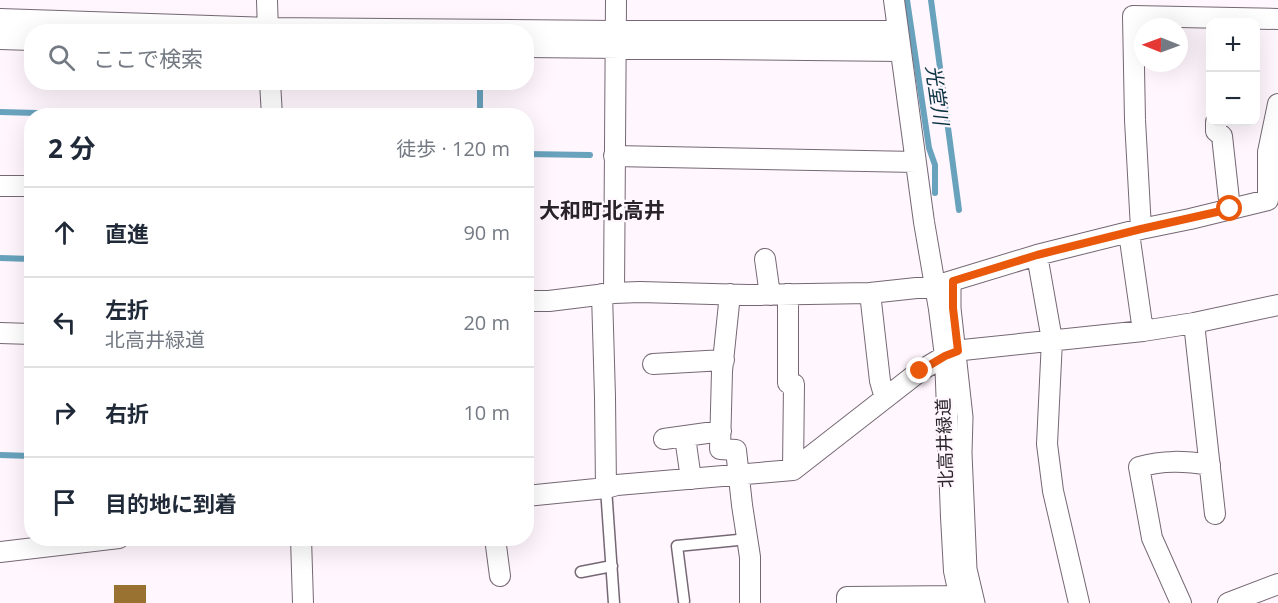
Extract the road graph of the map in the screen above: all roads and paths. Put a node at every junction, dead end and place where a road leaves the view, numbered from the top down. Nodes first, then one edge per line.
1 (267, 0) edge
2 (616, 0) edge
3 (894, 0) edge
4 (0, 19) edge
5 (1260, 19) edge
6 (1278, 19) edge
7 (1206, 20) edge
8 (122, 24) edge
9 (268, 24) edge
10 (898, 31) junction
11 (534, 37) edge
12 (0, 39) edge
13 (615, 39) junction
14 (24, 40) edge
15 (534, 45) edge
16 (900, 51) junction
17 (270, 90) edge
18 (1278, 104) edge
19 (272, 108) edge
20 (1216, 126) edge
21 (614, 156) junction
22 (916, 162) junction
23 (0, 186) edge
24 (24, 186) edge
25 (1230, 209) junction
26 (1135, 231) junction
27 (1037, 255) junction
28 (765, 259) dead end
29 (944, 284) junction
30 (870, 293) junction
31 (608, 294) junction
32 (730, 294) junction
33 (779, 294) junction
34 (534, 302) edge
35 (1278, 305) edge
36 (1194, 323) junction
37 (1143, 331) junction
38 (0, 333) edge
39 (24, 334) edge
40 (1052, 340) junction
41 (952, 353) junction
42 (724, 360) junction
43 (653, 364) dead end
44 (885, 398) junction
45 (721, 431) junction
46 (685, 437) junction
47 (664, 439) dead end
48 (1210, 465) junction
49 (793, 470) junction
50 (738, 474) junction
51 (691, 479) junction
52 (606, 488) junction
53 (534, 495) edge
54 (1215, 514) dead end
55 (748, 539) junction
56 (51, 546) edge
57 (301, 546) edge
58 (496, 546) edge
59 (0, 552) edge
60 (612, 566) junction
61 (581, 572) dead end
62 (500, 576) dead end
63 (1278, 584) edge
64 (684, 601) dead end
65 (966, 601) edge
66 (303, 603) edge
67 (614, 603) edge
68 (750, 603) edge
69 (847, 603) edge
70 (1079, 603) edge
71 (1181, 603) edge
72 (1228, 603) edge

1 - 9 street
2 - 13 street
3 - 10 street
4 - 8 street
5 - 6 street
7 - 26 street
10 - 13 street
10 - 16 street
11 - 13 street
12 - 14 street
13 - 15 street
13 - 16 street
13 - 21 street
16 - 22 street
17 - 19 street
18 - 25 street
20 - 25 street
21 - 22 street
21 - 31 street
22 - 29 street
23 - 24 street
25 - 26 street
26 - 27 street
26 - 37 street
27 - 29 street
27 - 40 street
28 - 33 street
29 - 30 street
29 - 41 street
30 - 33 street
30 - 44 street
31 - 32 street
31 - 34 street
31 - 52 street
32 - 33 street
32 - 42 street
33 - 49 street
35 - 36 street
36 - 37 street
36 - 48 street
37 - 40 street
38 - 39 street
40 - 41 street
40 - 70 street
41 - 44 street
41 - 65 street
42 - 43 street
42 - 45 street
44 - 49 street
45 - 46 street
45 - 50 street
46 - 47 street
46 - 51 street
48 - 54 street
48 - 71 street
49 - 50 street
50 - 51 street
50 - 55 street
51 - 52 street
52 - 53 street
52 - 60 lane
55 - 64 lane
55 - 68 street
56 - 59 street
57 - 66 street
58 - 62 street
60 - 61 lane
60 - 67 lane
63 - 72 street
65 - 69 street

